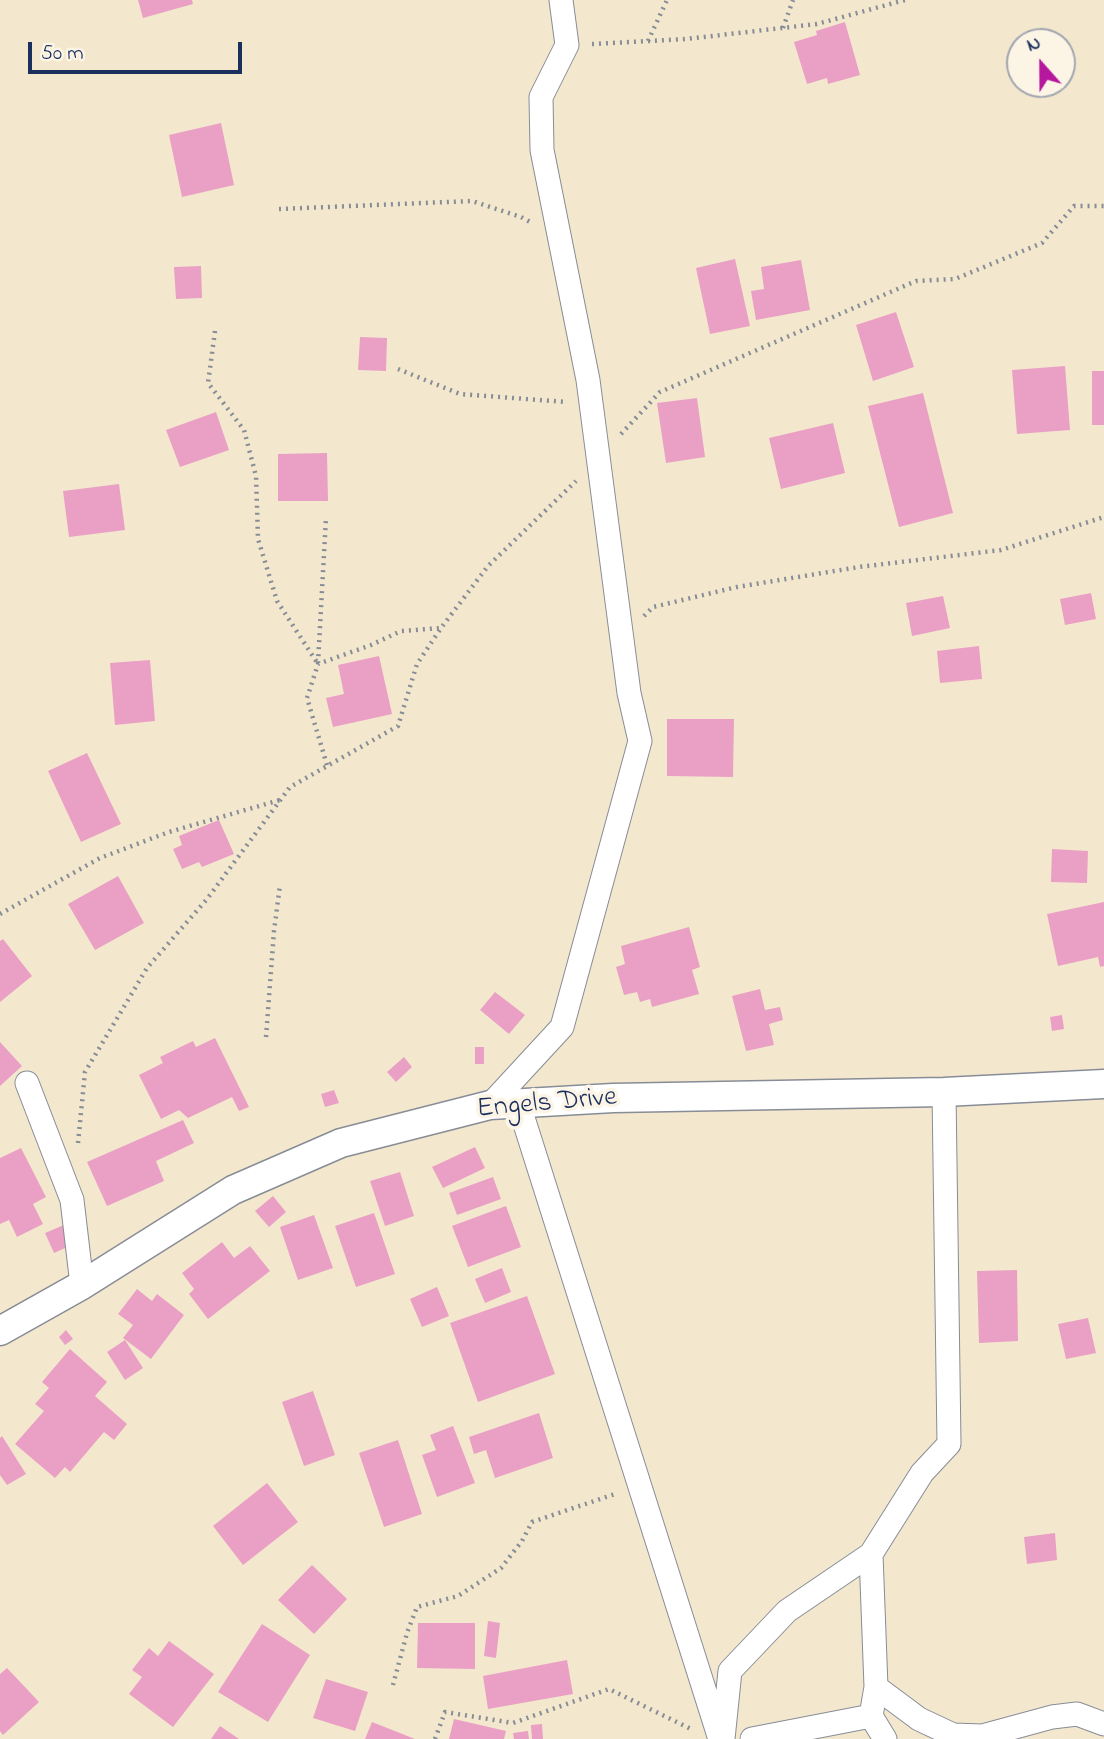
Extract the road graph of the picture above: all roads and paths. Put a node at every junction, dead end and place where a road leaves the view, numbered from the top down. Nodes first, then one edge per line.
1 (561, 0) edge
2 (667, 0) edge
3 (793, 0) edge
4 (905, 0) edge
5 (783, 28) junction
6 (648, 41) junction
7 (567, 45) junction
8 (1104, 206) edge
9 (279, 209) dead end
10 (560, 239) junction
11 (215, 331) dead end
12 (398, 369) dead end
13 (592, 404) junction
14 (598, 459) junction
15 (1104, 517) edge
16 (326, 518) dead end
17 (441, 628) junction
18 (622, 639) junction
19 (318, 664) junction
20 (327, 765) junction
21 (280, 800) junction
22 (280, 885) dead end
23 (0, 914) edge
24 (266, 1037) dead end
25 (27, 1083) dead end
26 (1104, 1084) edge
27 (944, 1093) junction
28 (518, 1102) junction
29 (490, 1105) junction
30 (78, 1149) dead end
31 (82, 1285) junction
32 (0, 1331) edge
33 (639, 1486) junction
34 (871, 1554) junction
35 (393, 1685) dead end
36 (876, 1688) junction
37 (871, 1716) junction
38 (1104, 1724) edge
39 (714, 1737) edge
40 (435, 1739) edge
41 (752, 1739) edge
42 (886, 1739) edge

1 - 7 street
2 - 6 path
3 - 5 path
4 - 5 path
5 - 6 path
6 - 7 path
7 - 10 street
8 - 14 path
9 - 10 path
10 - 13 street
11 - 19 path
12 - 13 path
13 - 14 street
14 - 17 path
14 - 18 street
15 - 18 path
16 - 19 path
17 - 19 path
17 - 20 path
18 - 29 street
19 - 20 path
20 - 21 path
21 - 23 path
21 - 30 path
22 - 24 path
25 - 31 street
26 - 27 street, Engels Drive
27 - 28 street, Engels Drive
27 - 34 street
28 - 29 street, Engels Drive
28 - 33 street
29 - 31 street, Engels Drive
31 - 32 street, Engels Drive
33 - 35 path
33 - 39 street
34 - 36 street
34 - 39 street
36 - 37 street
36 - 38 street
37 - 41 street
37 - 42 street
39 - 40 path

